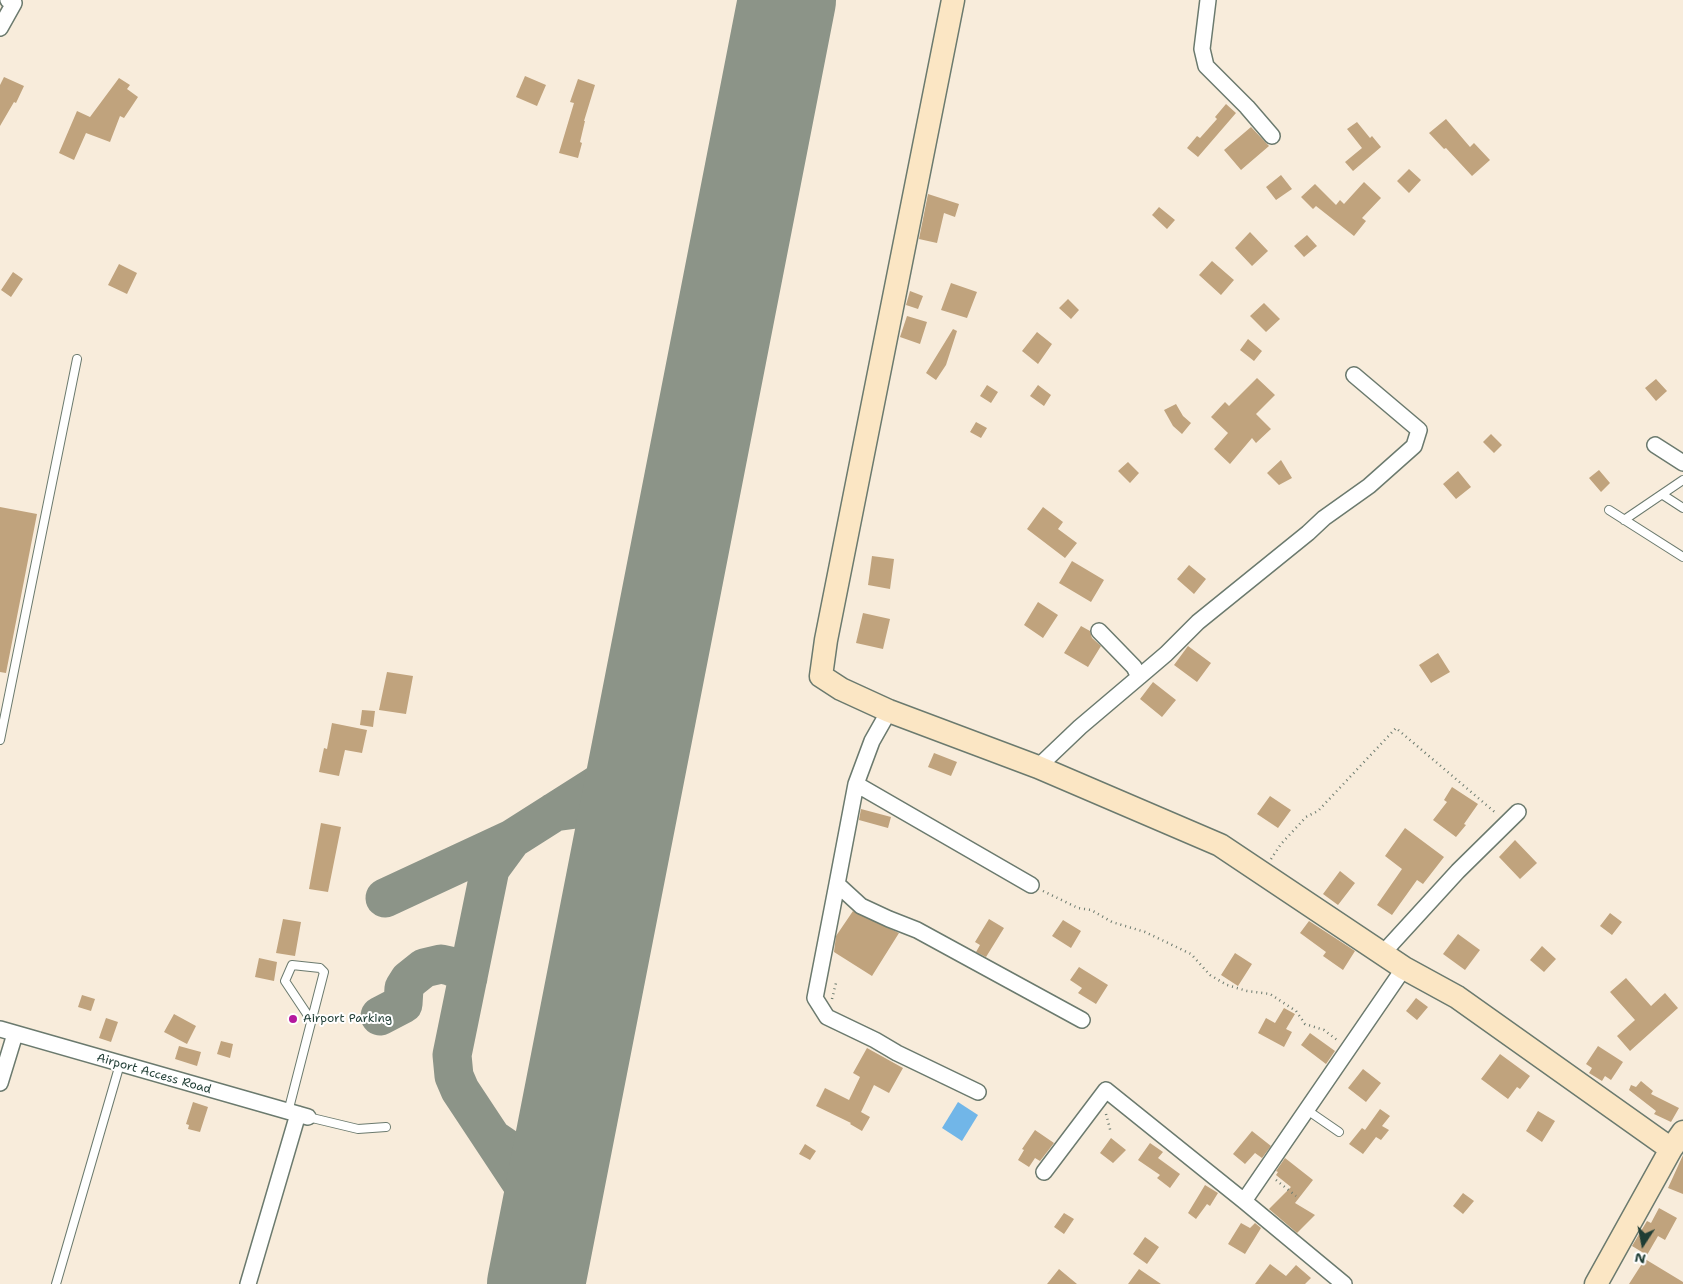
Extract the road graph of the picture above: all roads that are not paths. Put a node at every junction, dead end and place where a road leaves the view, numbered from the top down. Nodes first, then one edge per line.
1 (8, 0) edge
2 (954, 0) edge
3 (1208, 0) edge
4 (0, 28) edge
5 (1272, 136) dead end
6 (77, 359) dead end
7 (1354, 375) dead end
8 (1655, 445) dead end
9 (1683, 463) edge
10 (1683, 480) edge
11 (1663, 495) junction
12 (1683, 508) edge
13 (1609, 510) dead end
14 (1624, 520) junction
15 (1683, 557) edge
16 (1099, 631) dead end
17 (1139, 677) junction
18 (889, 712) junction
19 (0, 740) edge
20 (1038, 767) junction
21 (856, 784) junction
22 (1512, 817) road end
23 (837, 884) junction
24 (1031, 885) road end
25 (1383, 953) junction
26 (1404, 968) junction
27 (311, 1020) junction
28 (1082, 1020) dead end
29 (0, 1029) edge
30 (15, 1034) junction
31 (120, 1064) junction
32 (0, 1083) edge
33 (978, 1092) dead end
34 (1307, 1110) junction
35 (298, 1114) junction
36 (386, 1127) dead end
37 (1339, 1132) dead end
38 (1677, 1141) edge
39 (1044, 1172) dead end
40 (1244, 1201) junction
41 (56, 1284) edge
42 (248, 1284) edge
43 (1344, 1284) edge
44 (1596, 1284) edge

1 - 4 street
2 - 18 street
3 - 5 street
6 - 19 lane
7 - 17 street
8 - 9 street
10 - 11 lane
11 - 12 lane
11 - 14 lane
13 - 14 lane
14 - 15 lane
16 - 17 street
17 - 20 street
18 - 20 street
18 - 21 street
20 - 25 street
21 - 23 street
21 - 24 street
22 - 25 street
23 - 28 street
23 - 33 street
25 - 26 street
26 - 34 street
26 - 38 street
27 - 27 lane
27 - 35 lane
29 - 30 street, Airport Access Road
30 - 31 street, Airport Access Road
30 - 32 street
31 - 35 street, Airport Access Road
31 - 41 lane
34 - 37 lane
34 - 40 street
35 - 36 lane
35 - 42 street
38 - 44 street
39 - 40 street
40 - 43 street

